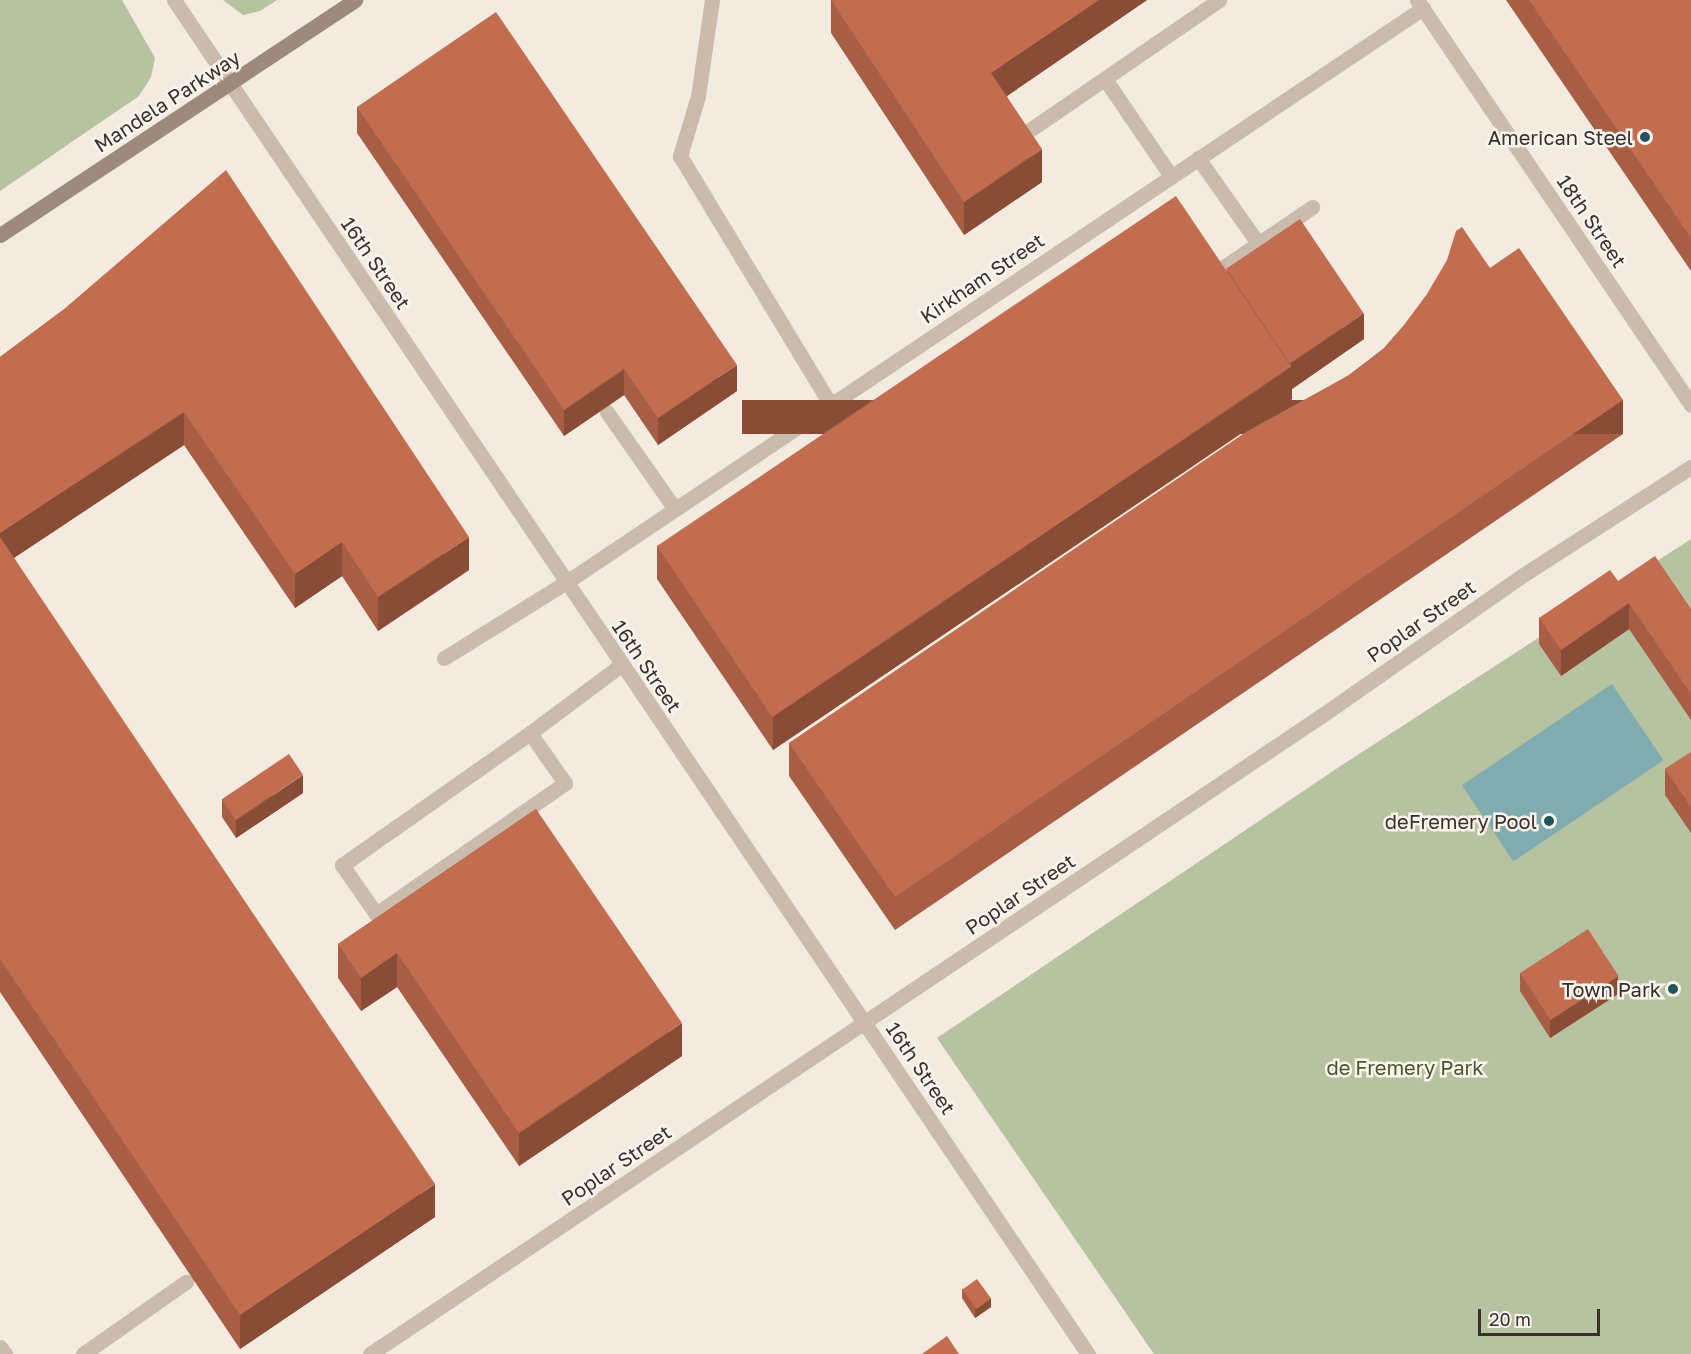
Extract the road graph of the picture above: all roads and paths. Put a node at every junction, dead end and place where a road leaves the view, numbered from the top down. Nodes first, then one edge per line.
1 (174, 0) edge
2 (355, 0) edge
3 (712, 0) edge
4 (1219, 0) edge
5 (1420, 4) edge
6 (1105, 79) junction
7 (231, 85) junction
8 (1024, 134) edge
9 (1198, 158) junction
10 (1171, 176) junction
11 (1312, 207) dead end
12 (0, 235) edge
13 (1258, 243) junction
14 (1218, 271) edge
15 (831, 405) junction
16 (1691, 405) edge
17 (607, 412) dead end
18 (1691, 467) edge
19 (675, 509) junction
20 (565, 583) junction
21 (444, 658) dead end
22 (621, 665) junction
23 (530, 733) junction
24 (866, 1023) junction
25 (186, 1282) dead end
26 (0, 1347) edge
27 (374, 1353) edge
28 (4, 1354) edge
29 (83, 1354) edge
30 (1088, 1354) edge

1 - 7 street, 16th Street
2 - 7 main road, Mandela Parkway
3 - 15 street
4 - 6 street
5 - 9 street, Kirkham Street
5 - 16 street, 18th Street
6 - 8 street
6 - 10 street
7 - 12 main road, Mandela Parkway
7 - 20 street, 16th Street
9 - 10 street, Kirkham Street
9 - 13 street
10 - 15 street, Kirkham Street
11 - 13 street
13 - 14 street
15 - 19 street, Kirkham Street
17 - 19 street
18 - 24 street, Poplar Street
19 - 20 street, Kirkham Street
20 - 21 street, Kirkham Street
20 - 22 street, 16th Street
22 - 23 street
22 - 24 street, 16th Street
23 - 23 street
24 - 27 street, Poplar Street
24 - 30 street, 16th Street
25 - 29 street
26 - 28 street

